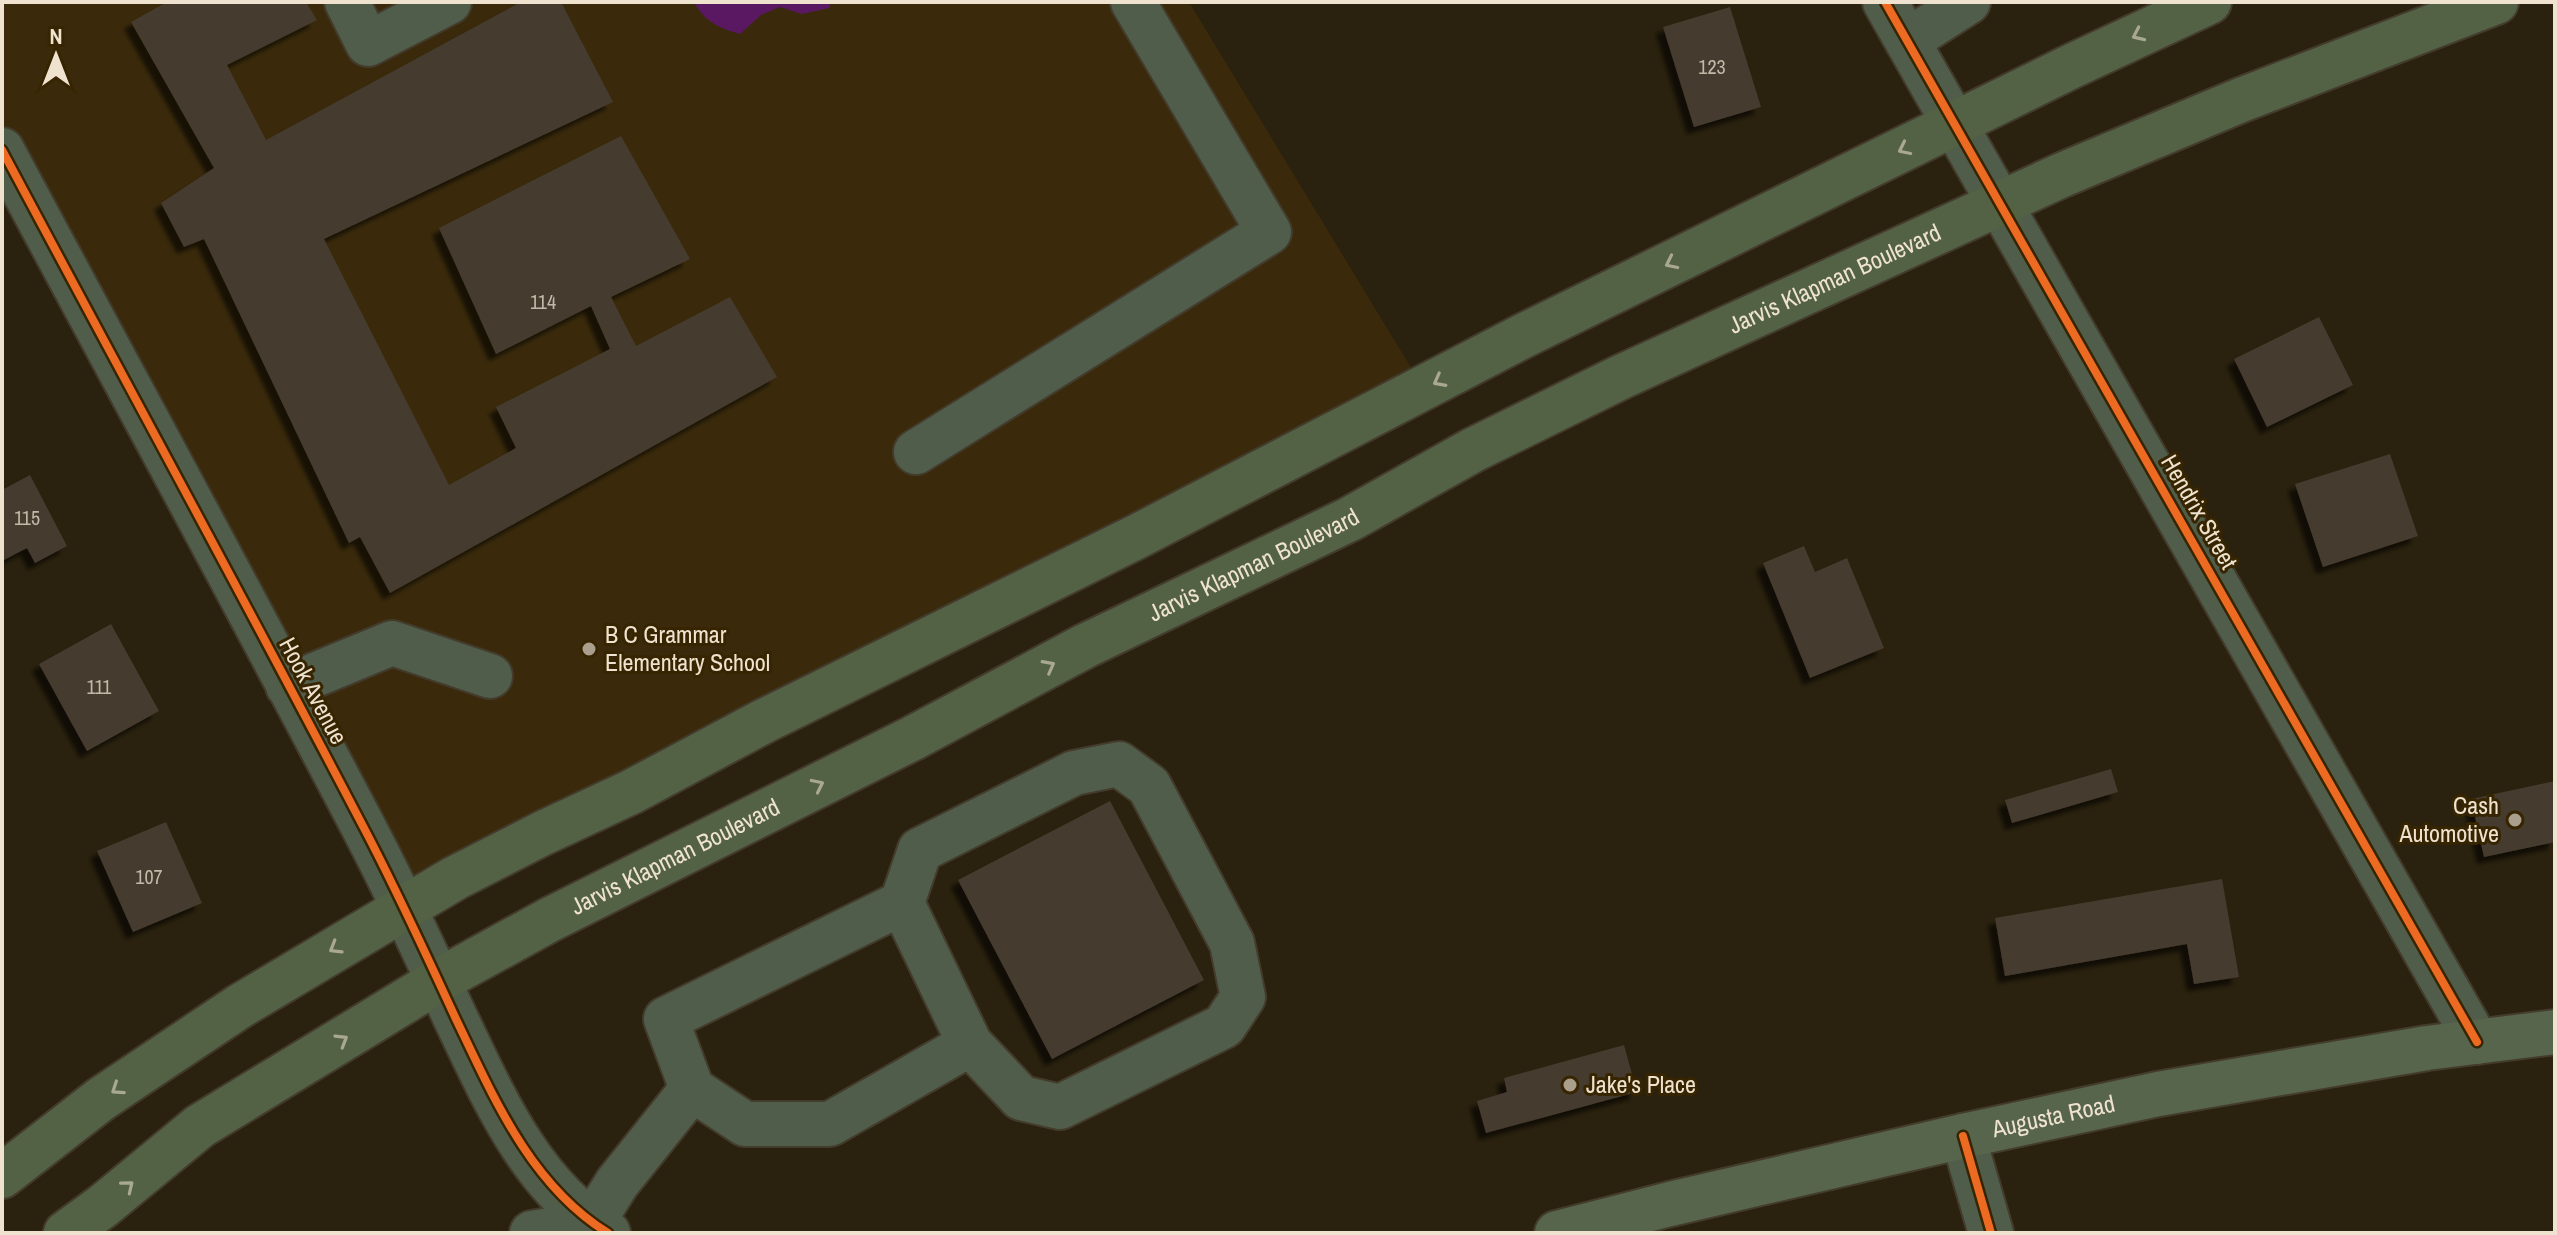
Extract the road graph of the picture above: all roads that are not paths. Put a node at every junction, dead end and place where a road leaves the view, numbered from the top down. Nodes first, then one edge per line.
1 (347, 2) edge
2 (449, 2) edge
3 (1133, 2) edge
4 (1885, 2) edge
5 (1968, 2) edge
6 (2209, 2) edge
7 (2496, 2) edge
8 (1907, 41) junction
9 (1955, 124) junction
10 (2, 150) edge
11 (2000, 203) junction
12 (916, 452) dead end
13 (490, 676) dead end
14 (288, 686) junction
15 (902, 903) junction
16 (403, 909) junction
17 (438, 981) junction
18 (2555, 1032) edge
19 (2477, 1042) junction
20 (970, 1044) junction
21 (692, 1089) junction
22 (1963, 1136) junction
23 (2, 1176) edge
24 (600, 1228) edge
25 (1571, 1231) edge
26 (66, 1233) edge
27 (532, 1233) edge
28 (1991, 1233) edge

1 - 2 street
3 - 12 street
4 - 8 street, Hendrix Street
5 - 8 street
6 -> 9 highway
7 - 11 highway, Jarvis Klapman Boulevard
8 - 9 street, Hendrix Street
9 - 11 street, Hendrix Street
9 -> 16 highway
10 - 14 street, Hook Avenue
17 -> 11 highway, Jarvis Klapman Boulevard
11 - 19 street, Hendrix Street
13 - 14 street
14 - 16 street, Hook Avenue
15 - 20 street
15 - 20 street
15 - 21 street
16 - 17 street, Hook Avenue
16 -> 23 highway
17 - 24 street, Hook Avenue
26 -> 17 highway, Jarvis Klapman Boulevard
18 - 19 main road, Augusta Road
19 - 22 main road, Augusta Road
20 - 21 street
21 - 24 street
22 - 25 main road, Augusta Road
22 - 28 street
24 - 27 street

